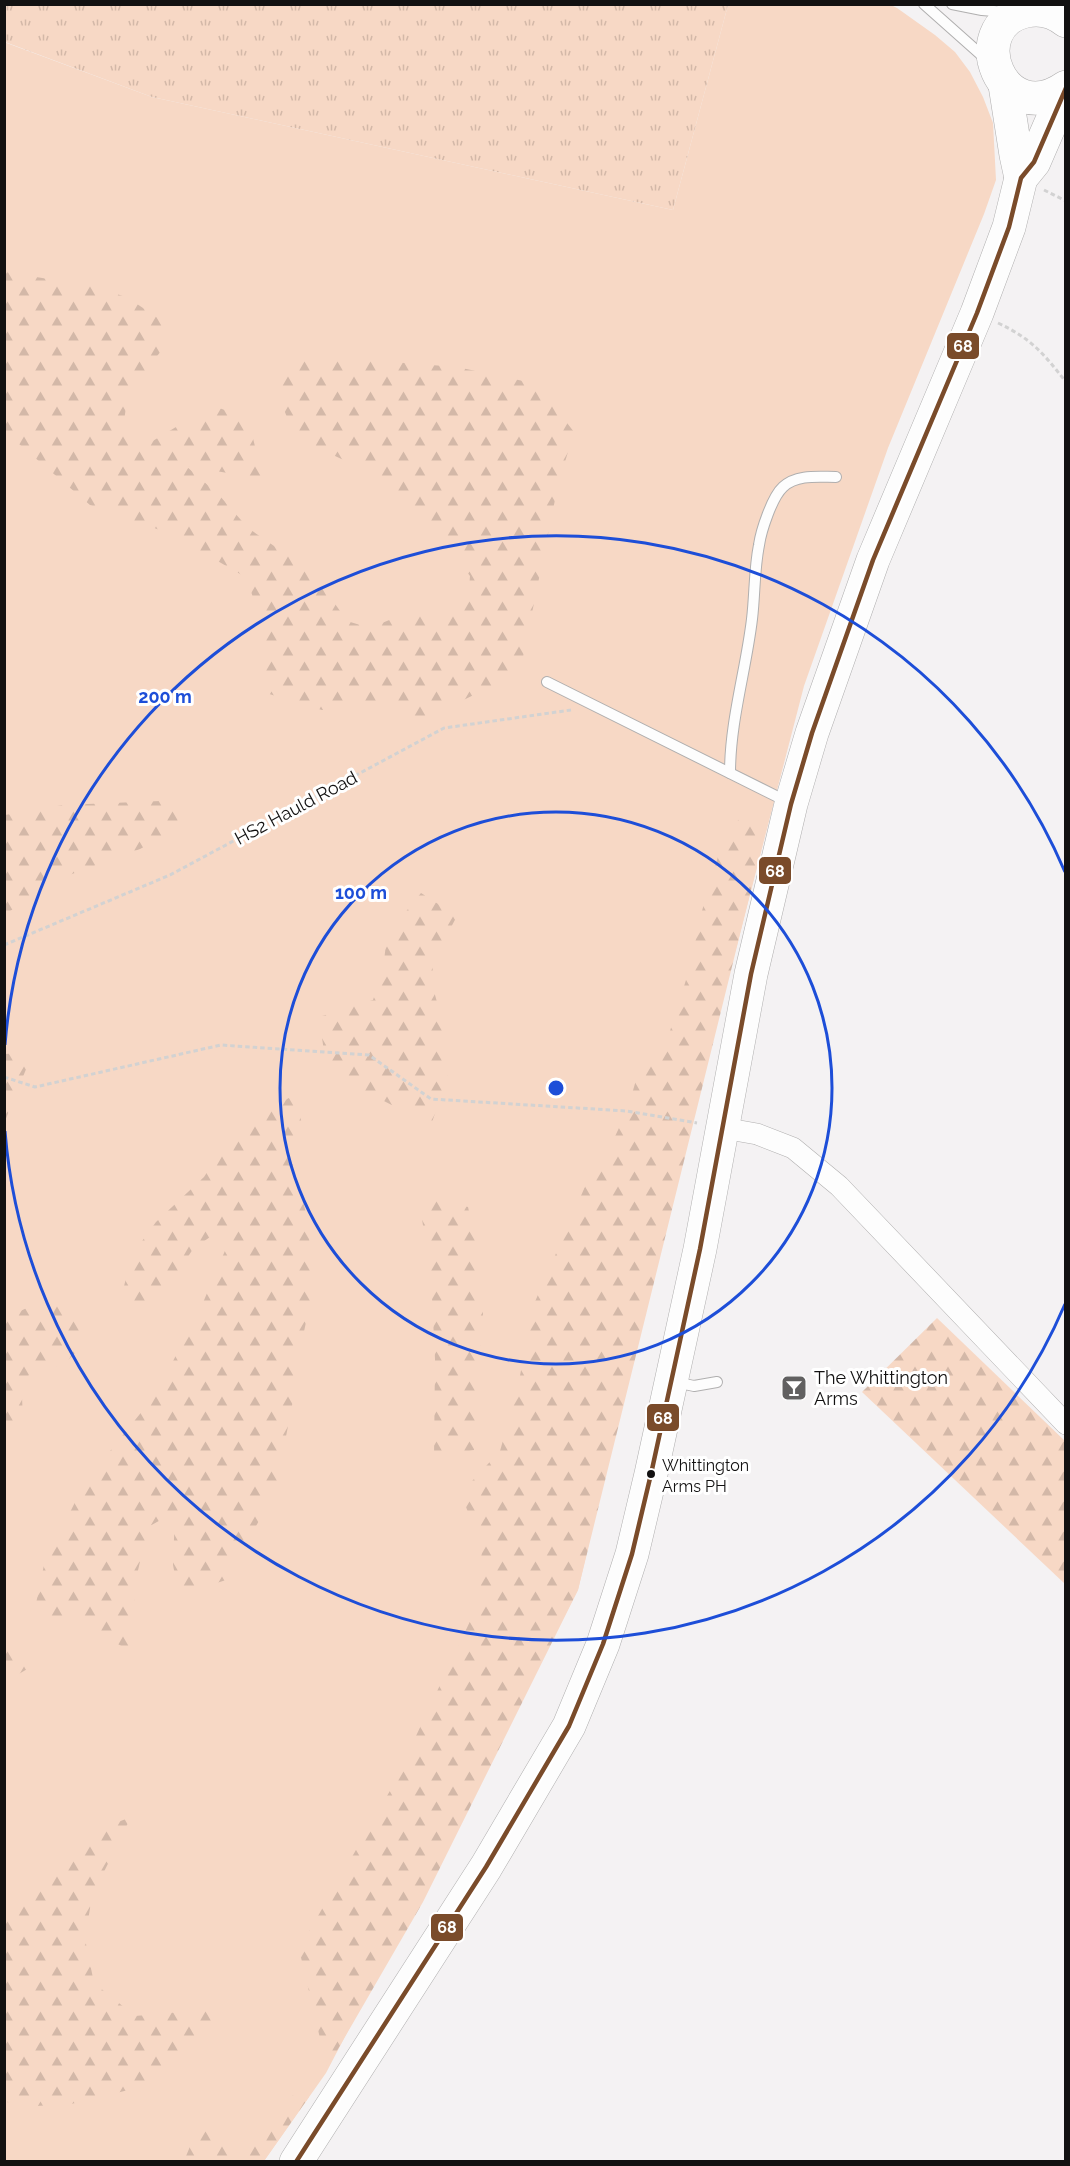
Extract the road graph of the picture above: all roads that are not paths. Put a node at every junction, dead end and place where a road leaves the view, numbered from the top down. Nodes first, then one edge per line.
1 (924, 4) edge
2 (952, 4) edge
3 (1030, 9) edge
4 (1065, 21) edge
5 (999, 75) junction
6 (1065, 87) edge
7 (1022, 178) junction
8 (836, 477) dead end
9 (547, 682) dead end
10 (730, 773) junction
11 (792, 804) junction
12 (723, 1128) junction
13 (671, 1381) junction
14 (717, 1382) dead end
15 (1065, 1424) edge
16 (296, 2162) edge

1 - 5 lane
2 - 3 lane
3 - 4 main road
3 - 5 main road
5 - 6 main road
5 - 7 main road
6 - 7 main road
7 - 11 main road
8 - 10 lane
9 - 10 lane
10 - 11 lane
11 - 12 main road
12 - 13 main road
12 - 15 street
13 - 14 lane
13 - 16 main road

